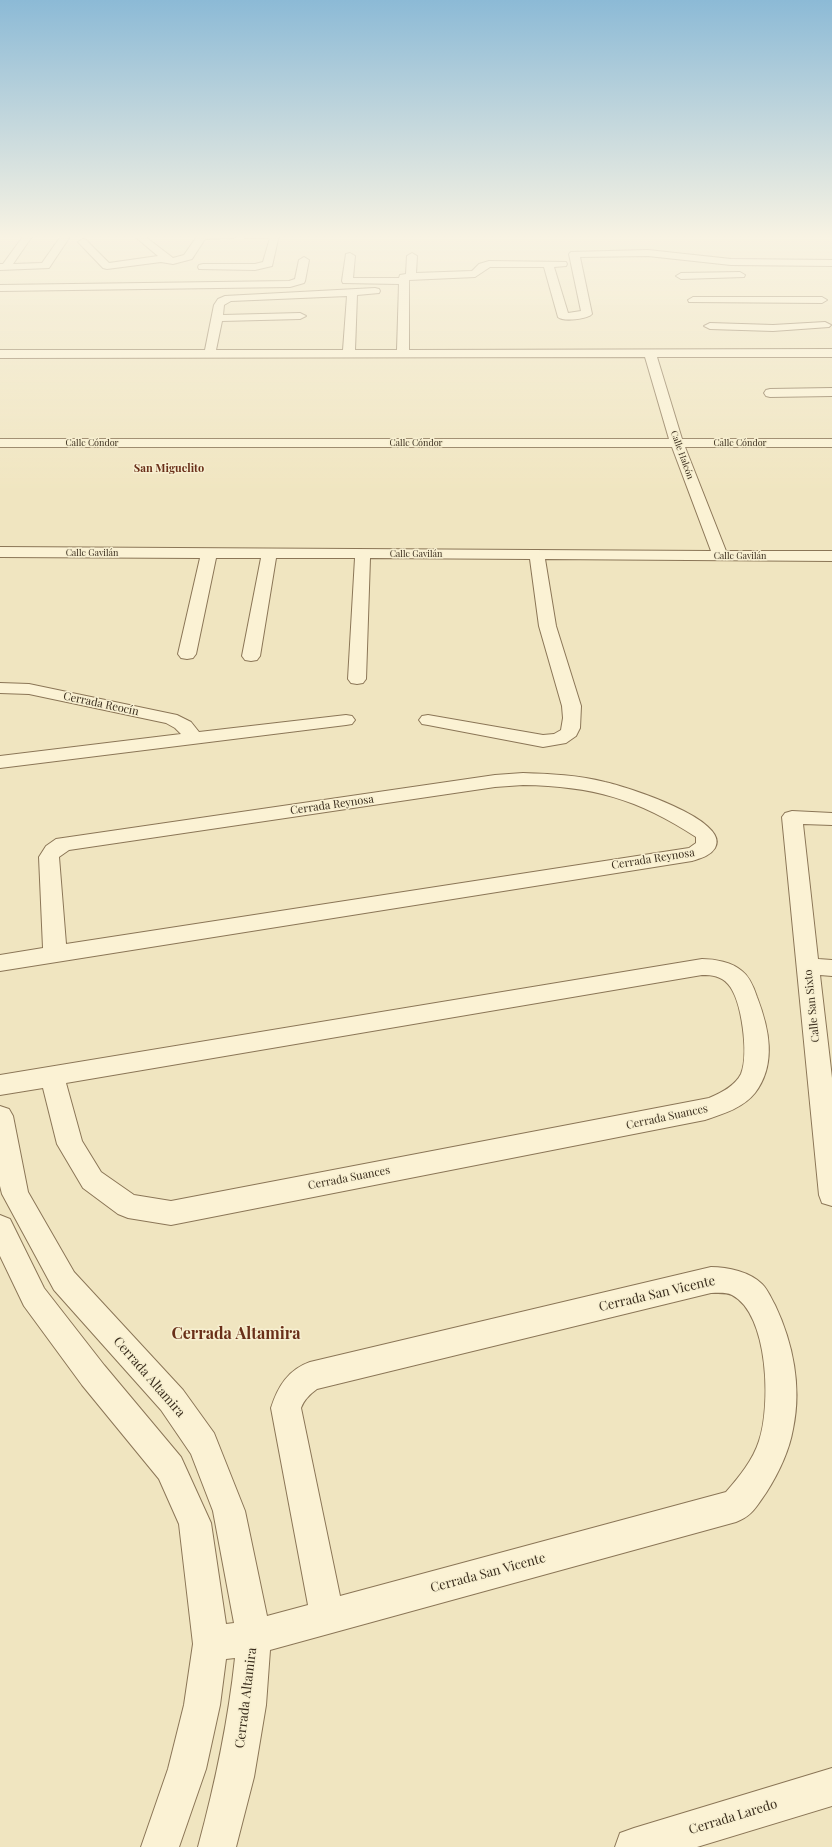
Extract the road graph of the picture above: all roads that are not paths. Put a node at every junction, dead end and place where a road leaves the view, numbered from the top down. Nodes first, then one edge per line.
1 (217, 321) edge
2 (351, 321) edge
3 (405, 321) edge
4 (769, 321) edge
5 (825, 325) dead end
6 (710, 326) dead end
7 (773, 328) junction
8 (210, 353) junction
9 (349, 353) junction
10 (403, 353) junction
11 (650, 353) junction
12 (788, 353) junction
13 (832, 353) edge
14 (0, 354) edge
15 (832, 392) edge
16 (770, 393) dead end
17 (0, 443) edge
18 (676, 443) junction
19 (832, 443) edge
20 (0, 552) edge
21 (209, 553) junction
22 (269, 554) junction
23 (363, 554) junction
24 (537, 555) junction
25 (720, 556) junction
26 (832, 556) edge
27 (187, 654) dead end
28 (251, 656) dead end
29 (357, 679) dead end
30 (0, 688) edge
31 (346, 720) dead end
32 (428, 720) dead end
33 (192, 739) junction
34 (0, 762) edge
35 (832, 819) edge
36 (55, 954) junction
37 (0, 963) edge
38 (808, 966) junction
39 (832, 968) edge
40 (52, 1076) junction
41 (0, 1085) edge
42 (0, 1116) edge
43 (831, 1185) edge
44 (0, 1227) edge
45 (327, 1617) junction
46 (254, 1637) junction
47 (211, 1644) junction
48 (832, 1787) edge
49 (160, 1847) edge
50 (217, 1847) edge
51 (634, 1847) edge

1 - 8 street
2 - 9 street
3 - 10 street
4 - 7 street
5 - 7 street
6 - 7 street
7 - 12 street
8 - 9 street
8 - 14 street
9 - 10 street
10 - 11 street
11 - 12 street
11 - 18 street, Calle Halcón
12 - 13 street
15 - 16 street
17 - 18 street, Calle Cóndor
18 - 19 street, Calle Cóndor
18 - 25 street, Calle Halcón
20 - 21 street, Calle Gavilán
21 - 22 street, Calle Gavilán
21 - 27 street
22 - 23 street, Calle Gavilán
22 - 28 street
23 - 24 street, Calle Gavilán
23 - 29 street
24 - 25 street, Calle Gavilán
24 - 32 street
25 - 26 street, Calle Gavilán
30 - 33 street, Cerrada Reocín
31 - 33 street
33 - 34 street
35 - 38 street, Calle San Sixto
36 - 36 street, Cerrada Reynosa
36 - 37 street, Cerrada Reynosa
38 - 39 street
38 - 43 street, Calle San Sixto
40 - 40 street, Cerrada Suances
40 - 41 street, Cerrada Suances
42 - 46 street, Cerrada Altamira
44 - 47 street
45 - 45 street, Cerrada San Vicente
45 - 46 street, Cerrada San Vicente
46 - 47 street, Cerrada San Vicente
46 - 50 street, Cerrada Altamira
47 - 49 street
48 - 51 street, Cerrada Laredo

